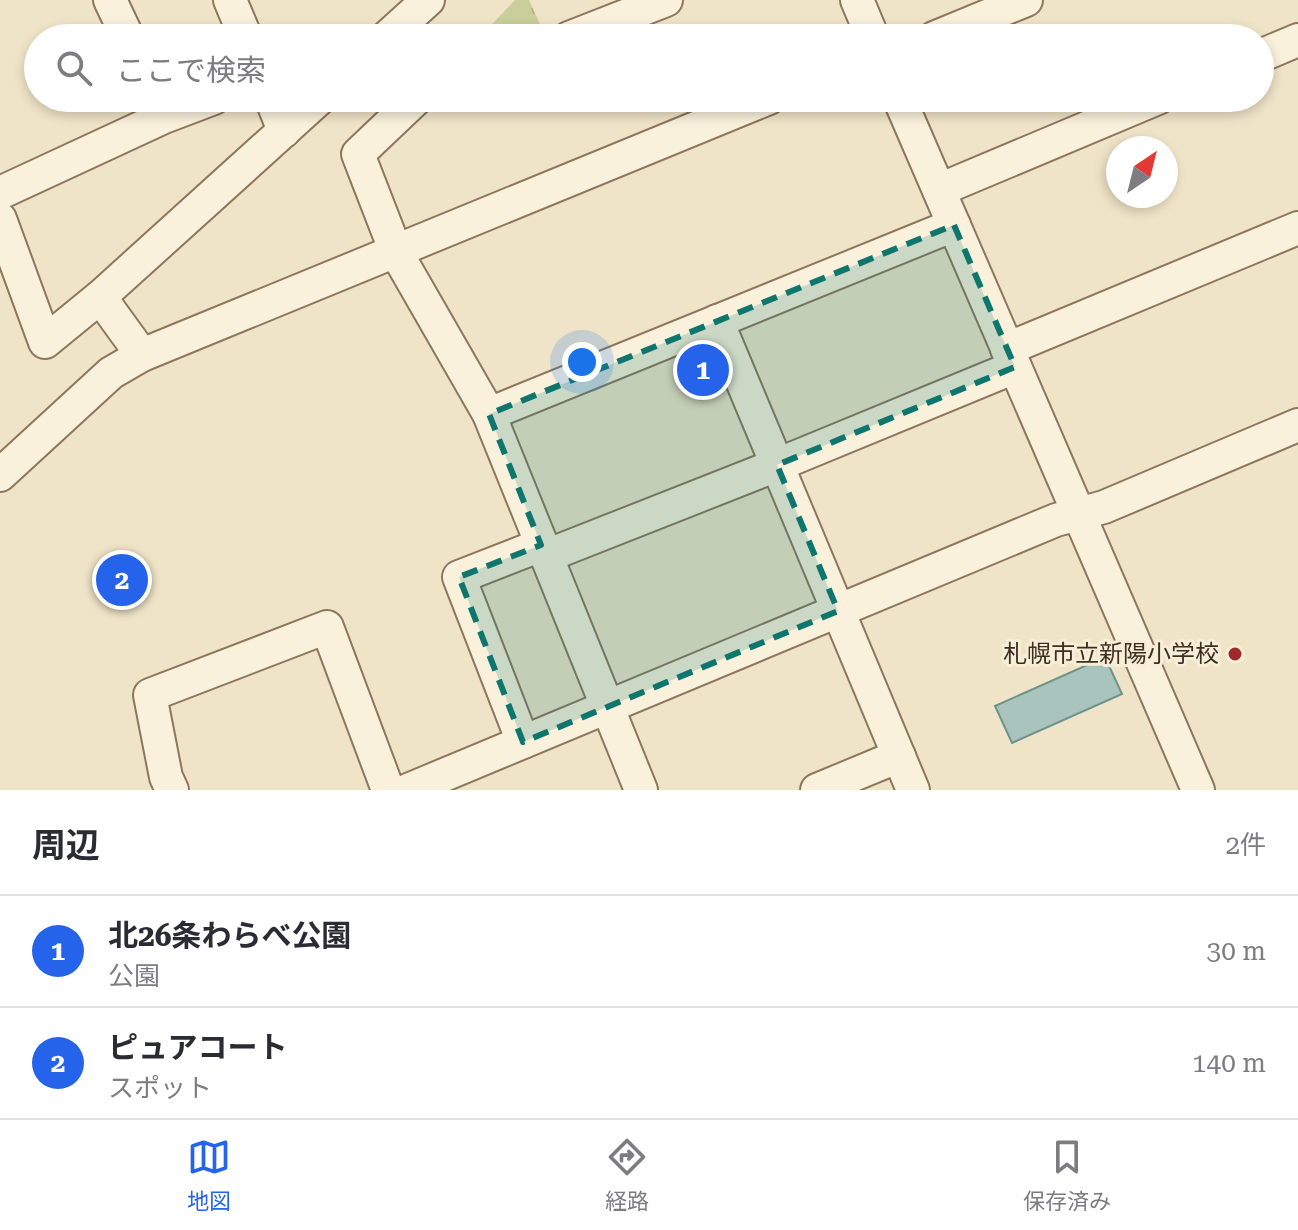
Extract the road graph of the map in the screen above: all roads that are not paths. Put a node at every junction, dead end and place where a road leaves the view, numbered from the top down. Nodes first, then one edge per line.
1 (110, 0) edge
2 (230, 0) edge
3 (428, 0) edge
4 (666, 0) edge
5 (857, 0) edge
6 (1026, 0) edge
7 (121, 24) edge
8 (240, 24) edge
9 (401, 24) edge
10 (605, 24) edge
11 (867, 24) edge
12 (968, 24) edge
13 (1298, 40) edge
14 (1274, 50) edge
15 (152, 112) edge
16 (277, 112) edge
17 (305, 112) edge
18 (402, 112) edge
19 (735, 112) edge
20 (905, 112) edge
21 (1125, 112) edge
22 (284, 131) junction
23 (939, 190) junction
24 (0, 193) edge
25 (0, 219) edge
26 (954, 225) junction
27 (1298, 228) edge
28 (396, 252) junction
29 (100, 297) junction
30 (717, 321) junction
31 (142, 355) junction
32 (1011, 358) junction
33 (489, 414) junction
34 (1298, 425) edge
35 (777, 465) junction
36 (0, 475) edge
37 (1078, 514) junction
38 (544, 550) junction
39 (838, 611) junction
40 (607, 707) junction
41 (523, 742) junction
42 (899, 756) junction
43 (172, 790) edge
44 (388, 790) edge
45 (408, 790) edge
46 (641, 790) edge
47 (817, 790) edge
48 (913, 790) edge
49 (1198, 790) edge

1 - 7 street
2 - 8 street
3 - 9 street
4 - 10 street
5 - 11 street
6 - 12 street
13 - 14 street
15 - 24 street
16 - 22 street
17 - 22 street
18 - 28 street
19 - 28 street
20 - 23 street
21 - 23 street
22 - 29 street
23 - 26 street
25 - 29 street
26 - 30 street
26 - 32 street
27 - 32 street
28 - 31 street
28 - 33 street
29 - 31 street
30 - 33 street
30 - 35 street
31 - 36 street
32 - 35 street
32 - 37 street
33 - 38 street
34 - 37 street
35 - 38 street
35 - 39 street
37 - 39 street
37 - 49 street
38 - 40 street
38 - 41 street
39 - 40 street
39 - 42 street
40 - 41 street
40 - 46 street
41 - 45 street
42 - 47 street
42 - 48 street
43 - 44 street

